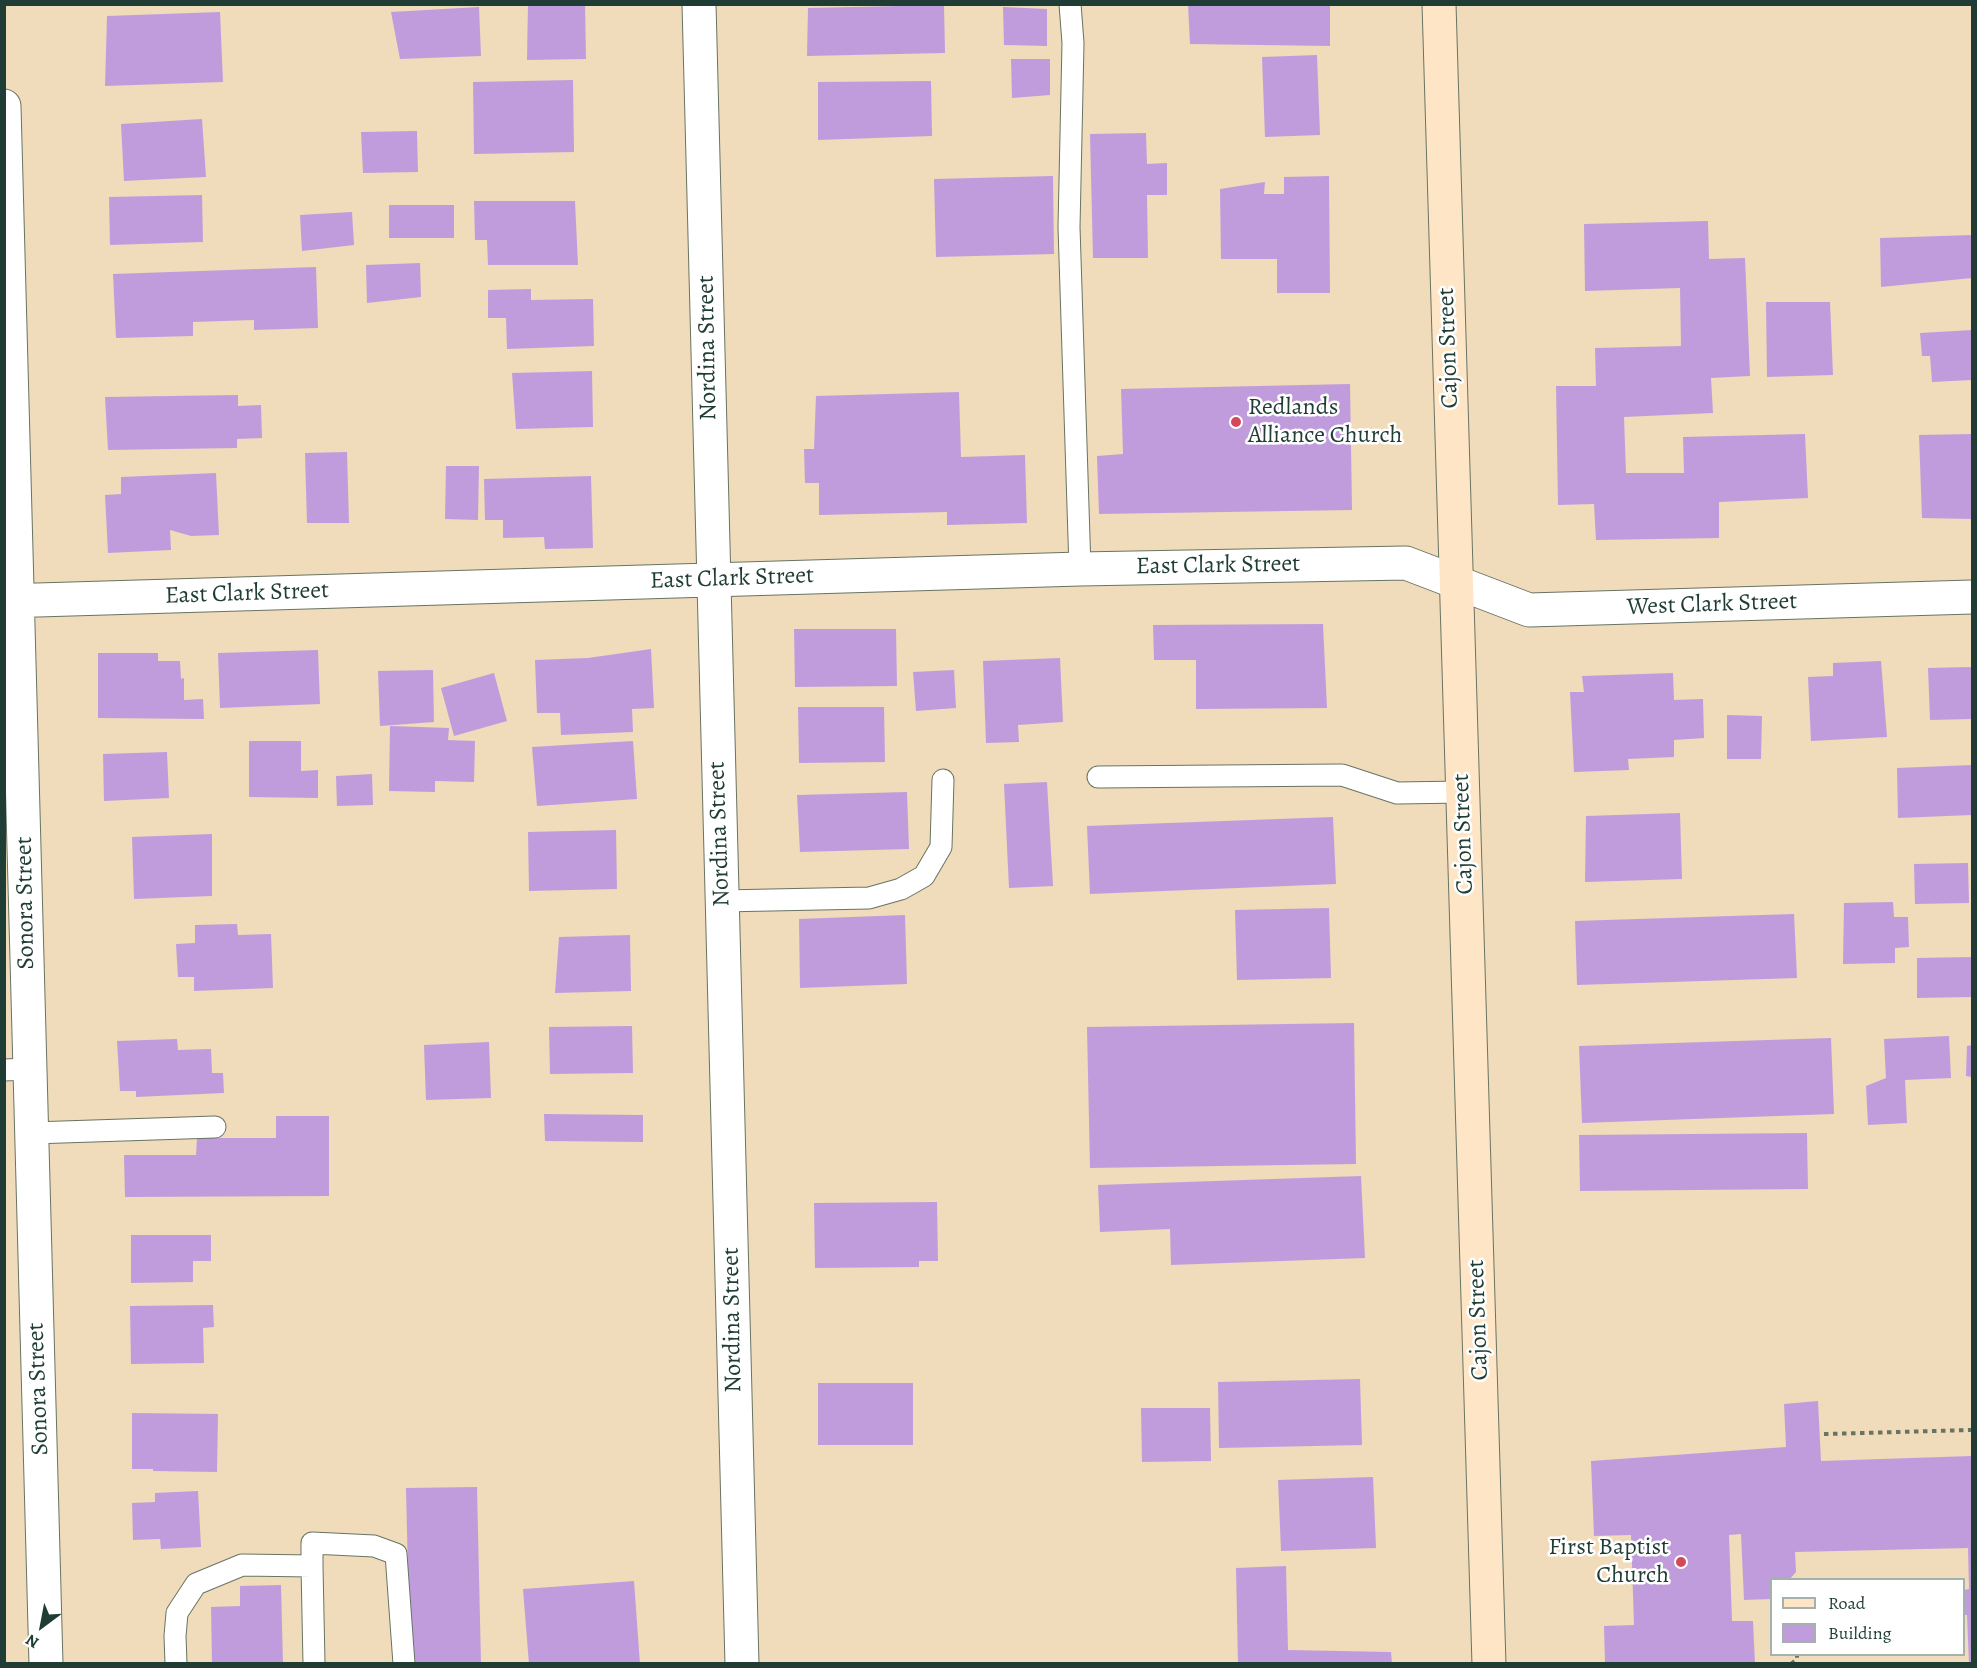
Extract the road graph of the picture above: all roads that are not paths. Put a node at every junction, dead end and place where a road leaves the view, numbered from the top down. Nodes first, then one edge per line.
1 (699, 4) edge
2 (1070, 4) edge
3 (1439, 4) edge
4 (4, 106) edge
5 (1080, 569) junction
6 (713, 580) junction
7 (1457, 583) junction
8 (1972, 597) edge
9 (11, 601) edge
10 (1098, 777) dead end
11 (943, 780) dead end
12 (1463, 792) junction
13 (722, 901) junction
14 (17, 1070) edge
15 (215, 1127) dead end
16 (32, 1133) junction
17 (312, 1566) junction
18 (46, 1664) edge
19 (176, 1664) edge
20 (314, 1664) edge
21 (404, 1664) edge
22 (742, 1664) edge
23 (1489, 1664) edge

1 - 6 street, Nordina Street
2 - 5 lane
3 - 7 street, Cajon Street
4 - 9 street, Sonora Street
5 - 6 street, East Clark Street
5 - 7 street, East Clark Street
6 - 9 street, East Clark Street
6 - 13 street, Nordina Street
7 - 8 street, West Clark Street
7 - 12 street, Cajon Street
9 - 14 street, Sonora Street
10 - 12 lane
11 - 13 lane
12 - 23 street, Cajon Street
13 - 22 street, Nordina Street
14 - 16 street, Sonora Street
15 - 16 lane
16 - 18 street, Sonora Street
17 - 19 lane
17 - 20 lane
17 - 21 lane

